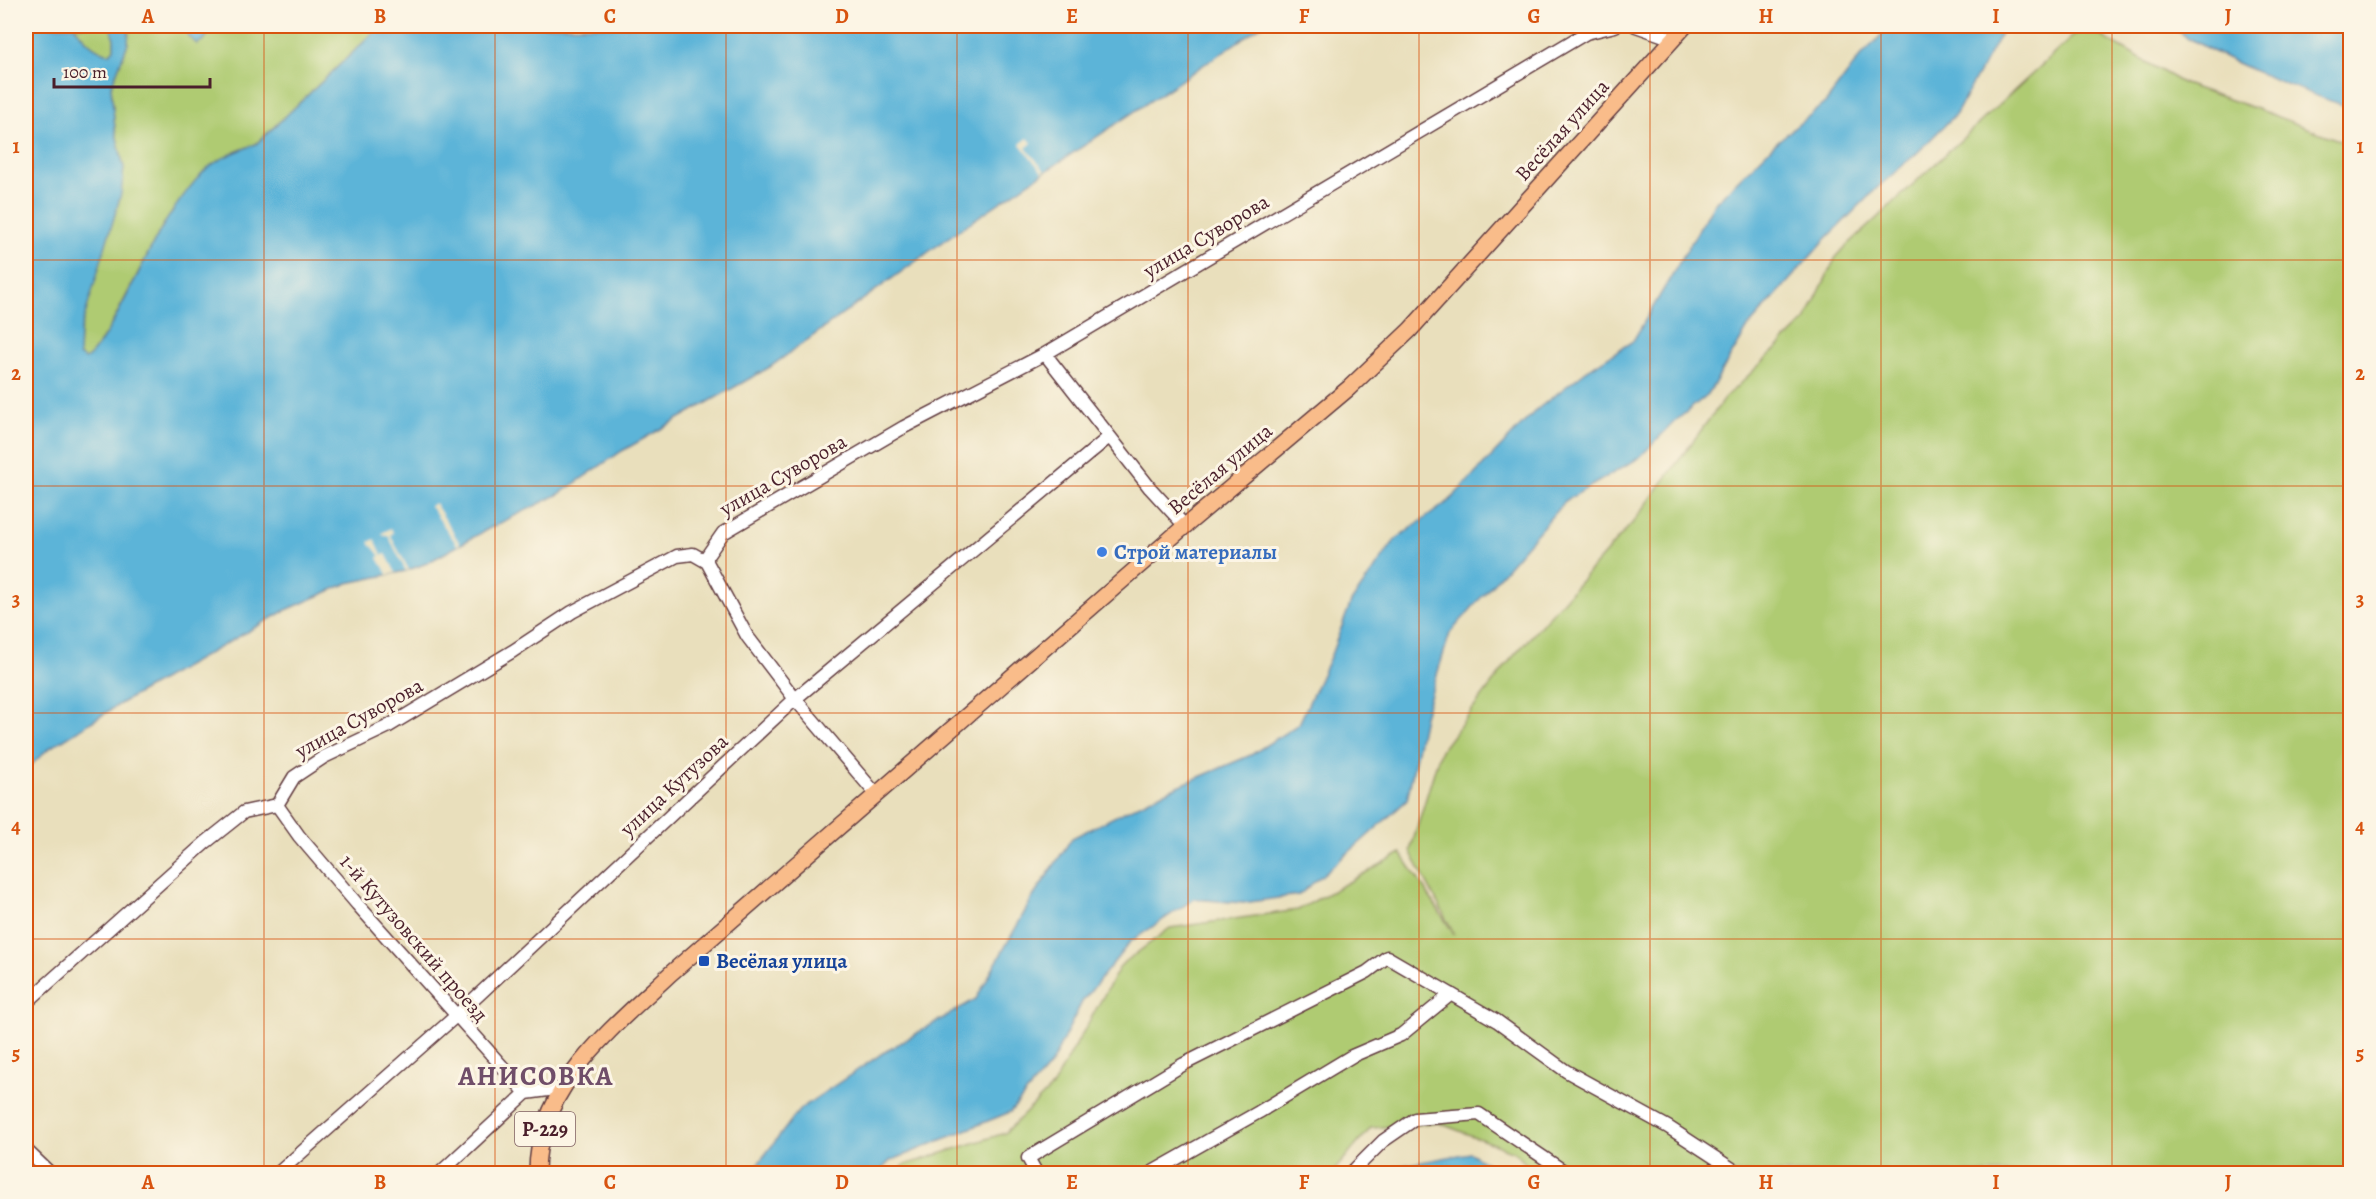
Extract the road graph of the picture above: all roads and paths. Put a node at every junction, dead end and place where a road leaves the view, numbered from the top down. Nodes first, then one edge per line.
1 (1615, 26) edge
2 (1636, 26) edge
3 (1685, 26) edge
4 (1673, 39) junction
5 (1046, 354) junction
6 (1109, 437) junction
7 (1185, 526) junction
8 (707, 562) junction
9 (795, 699) junction
10 (876, 794) junction
11 (277, 805) junction
12 (1451, 994) junction
13 (26, 1003) edge
14 (456, 1016) junction
15 (563, 1088) junction
16 (526, 1093) junction
17 (26, 1150) edge
18 (51, 1173) edge
19 (277, 1173) edge
20 (439, 1173) edge
21 (537, 1173) edge
22 (1037, 1173) edge
23 (1149, 1173) edge
24 (1350, 1173) edge
25 (1568, 1173) edge
26 (1740, 1173) edge

1 - 5 street, улица Суворова
2 - 4 street
3 - 4 main road, Р-229
4 - 7 main road, Весёлая улица / Р-229
5 - 6 street
5 - 8 street, улица Суворова
6 - 7 street
6 - 9 street, улица Кутузова
7 - 10 main road, Весёлая улица / Р-229
8 - 9 street
8 - 11 street, улица Суворова
9 - 10 street
9 - 14 street, улица Кутузова
10 - 15 main road, Весёлая улица / Р-229
11 - 13 street
11 - 14 street, 1-й Кутузовский проезд
12 - 22 street
12 - 23 street
12 - 26 street
14 - 16 street, 1-й Кутузовский проезд
14 - 19 street, улица Кутузова
15 - 16 street
15 - 21 main road, Р-229
16 - 20 street
17 - 18 street
24 - 25 street

